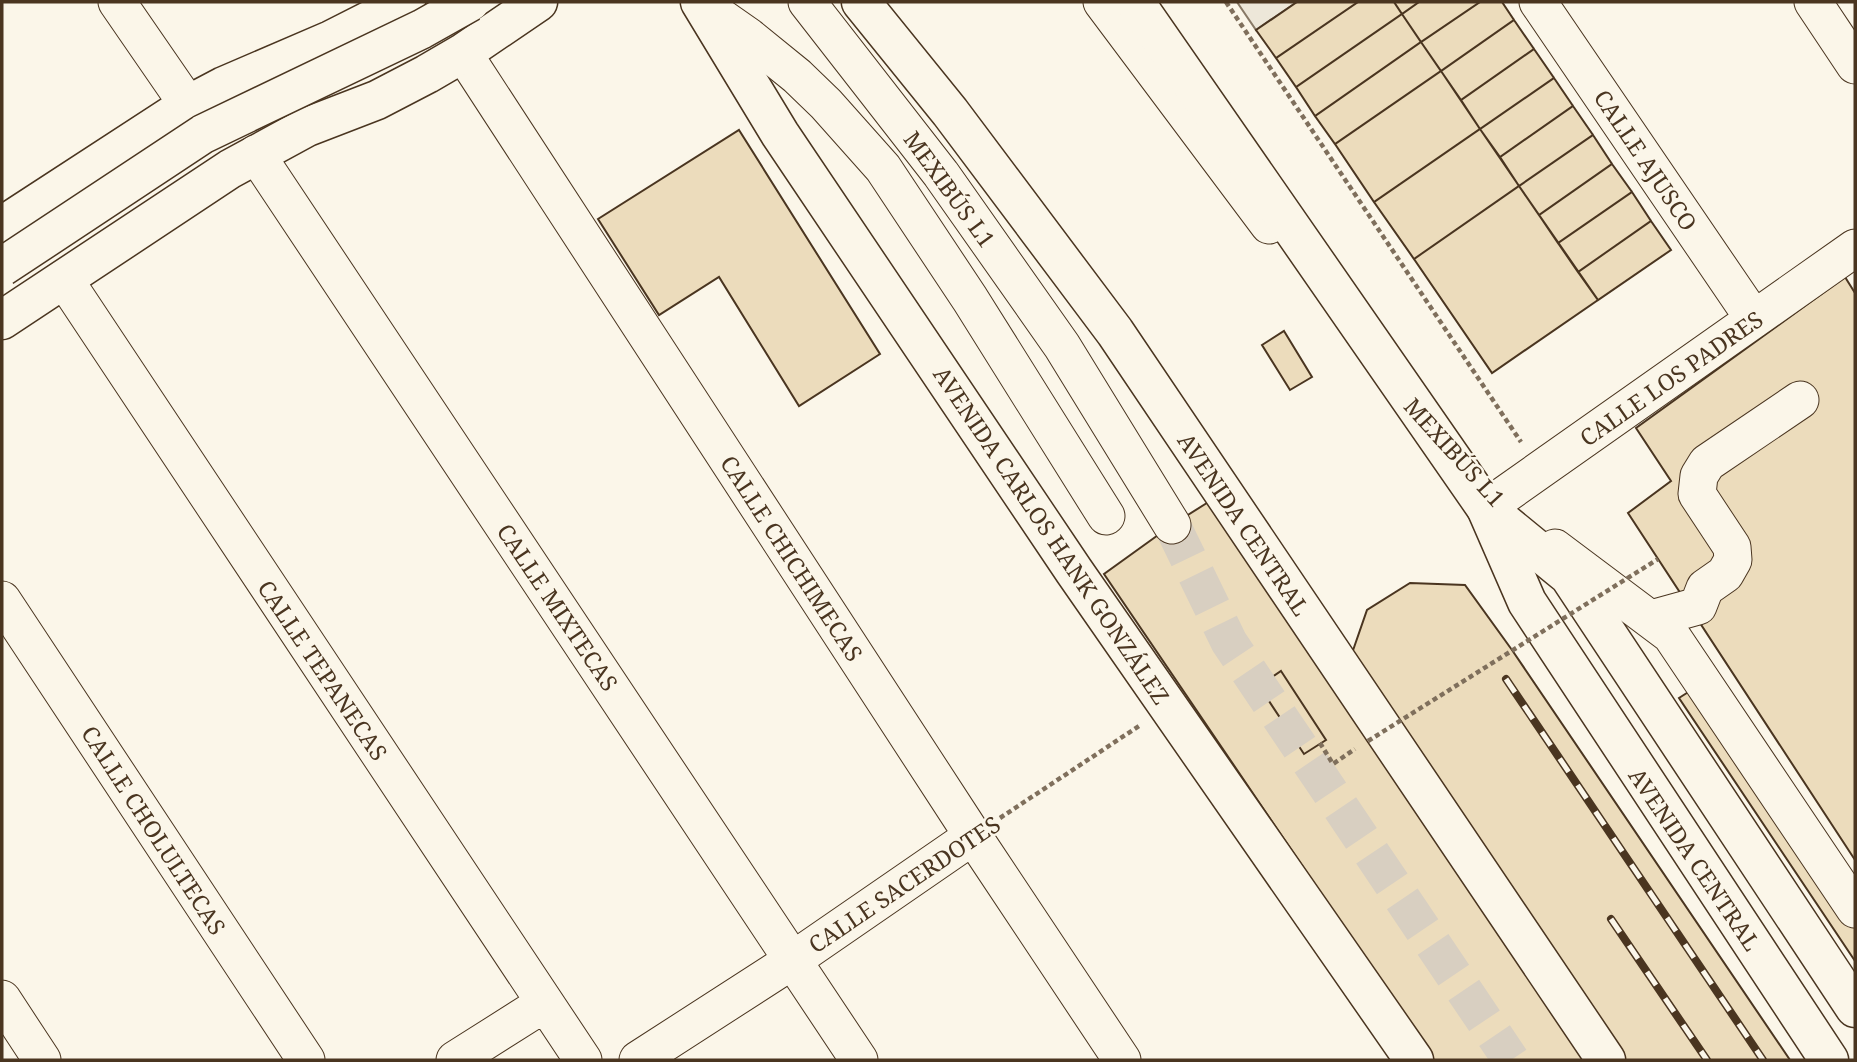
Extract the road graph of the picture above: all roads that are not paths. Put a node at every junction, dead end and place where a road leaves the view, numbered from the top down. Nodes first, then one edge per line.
1 (117, 2) edge
2 (470, 2) edge
3 (538, 2) edge
4 (807, 2) edge
5 (861, 2) edge
6 (1102, 2) edge
7 (1538, 2) edge
8 (1813, 2) edge
9 (701, 3) edge
10 (389, 6) edge
11 (1141, 7) edge
12 (463, 54) junction
13 (1855, 65) edge
14 (188, 105) junction
15 (256, 154) junction
16 (2, 226) edge
17 (1855, 248) edge
18 (2, 267) edge
19 (64, 279) junction
20 (1754, 319) junction
21 (2, 320) edge
22 (1800, 400) dead end
23 (1423, 417) junction
24 (1490, 504) junction
25 (1105, 516) dead end
26 (1172, 525) tunnel mouth
27 (2, 600) edge
28 (1651, 619) junction
29 (973, 836) junction
30 (1855, 909) edge
31 (793, 960) junction
32 (2, 999) edge
33 (545, 1003) junction
34 (1855, 1008) edge
35 (42, 1060) edge
36 (306, 1060) edge
37 (455, 1060) edge
38 (583, 1060) edge
39 (638, 1060) edge
40 (859, 1060) edge
41 (1122, 1060) edge
42 (1414, 1060) edge
43 (1606, 1060) edge
44 (1829, 1060) edge

1 - 14 street
2 - 18 main road, bridge
3 - 12 main road
4 - 26 street, MEXIBÚS L1
5 - 43 main road, AVENIDA CENTRAL
6 - 23 street, MEXIBÚS L1
7 - 20 street, CALLE AJUSCO
8 - 13 street
9 - 25 street
9 - 42 main road, AVENIDA CARLOS HANK GONZÁLEZ
10 - 14 main road
11 - 23 main road, AVENIDA CENTRAL
12 - 15 main road
12 - 29 street, CALLE CHICHIMECAS
14 - 16 main road
15 - 19 main road
15 - 31 street, CALLE MIXTECAS
17 - 20 street, CALLE LOS PADRES
19 - 21 main road
19 - 33 street, CALLE TEPANECAS
20 - 24 street, CALLE LOS PADRES
22 - 28 street
23 - 24 main road, AVENIDA CENTRAL
24 - 28 street, MEXIBÚS L1
24 - 34 main road, AVENIDA CENTRAL
24 - 44 main road, AVENIDA CENTRAL
27 - 36 street, CALLE CHOLULTECAS
28 - 30 street, MEXIBÚS L1
29 - 31 street, CALLE SACERDOTES
29 - 41 street, CALLE CHICHIMECAS
31 - 39 street, CALLE SACERDOTES
31 - 40 street, CALLE MIXTECAS
32 - 35 street
33 - 37 street
33 - 38 street, CALLE TEPANECAS

